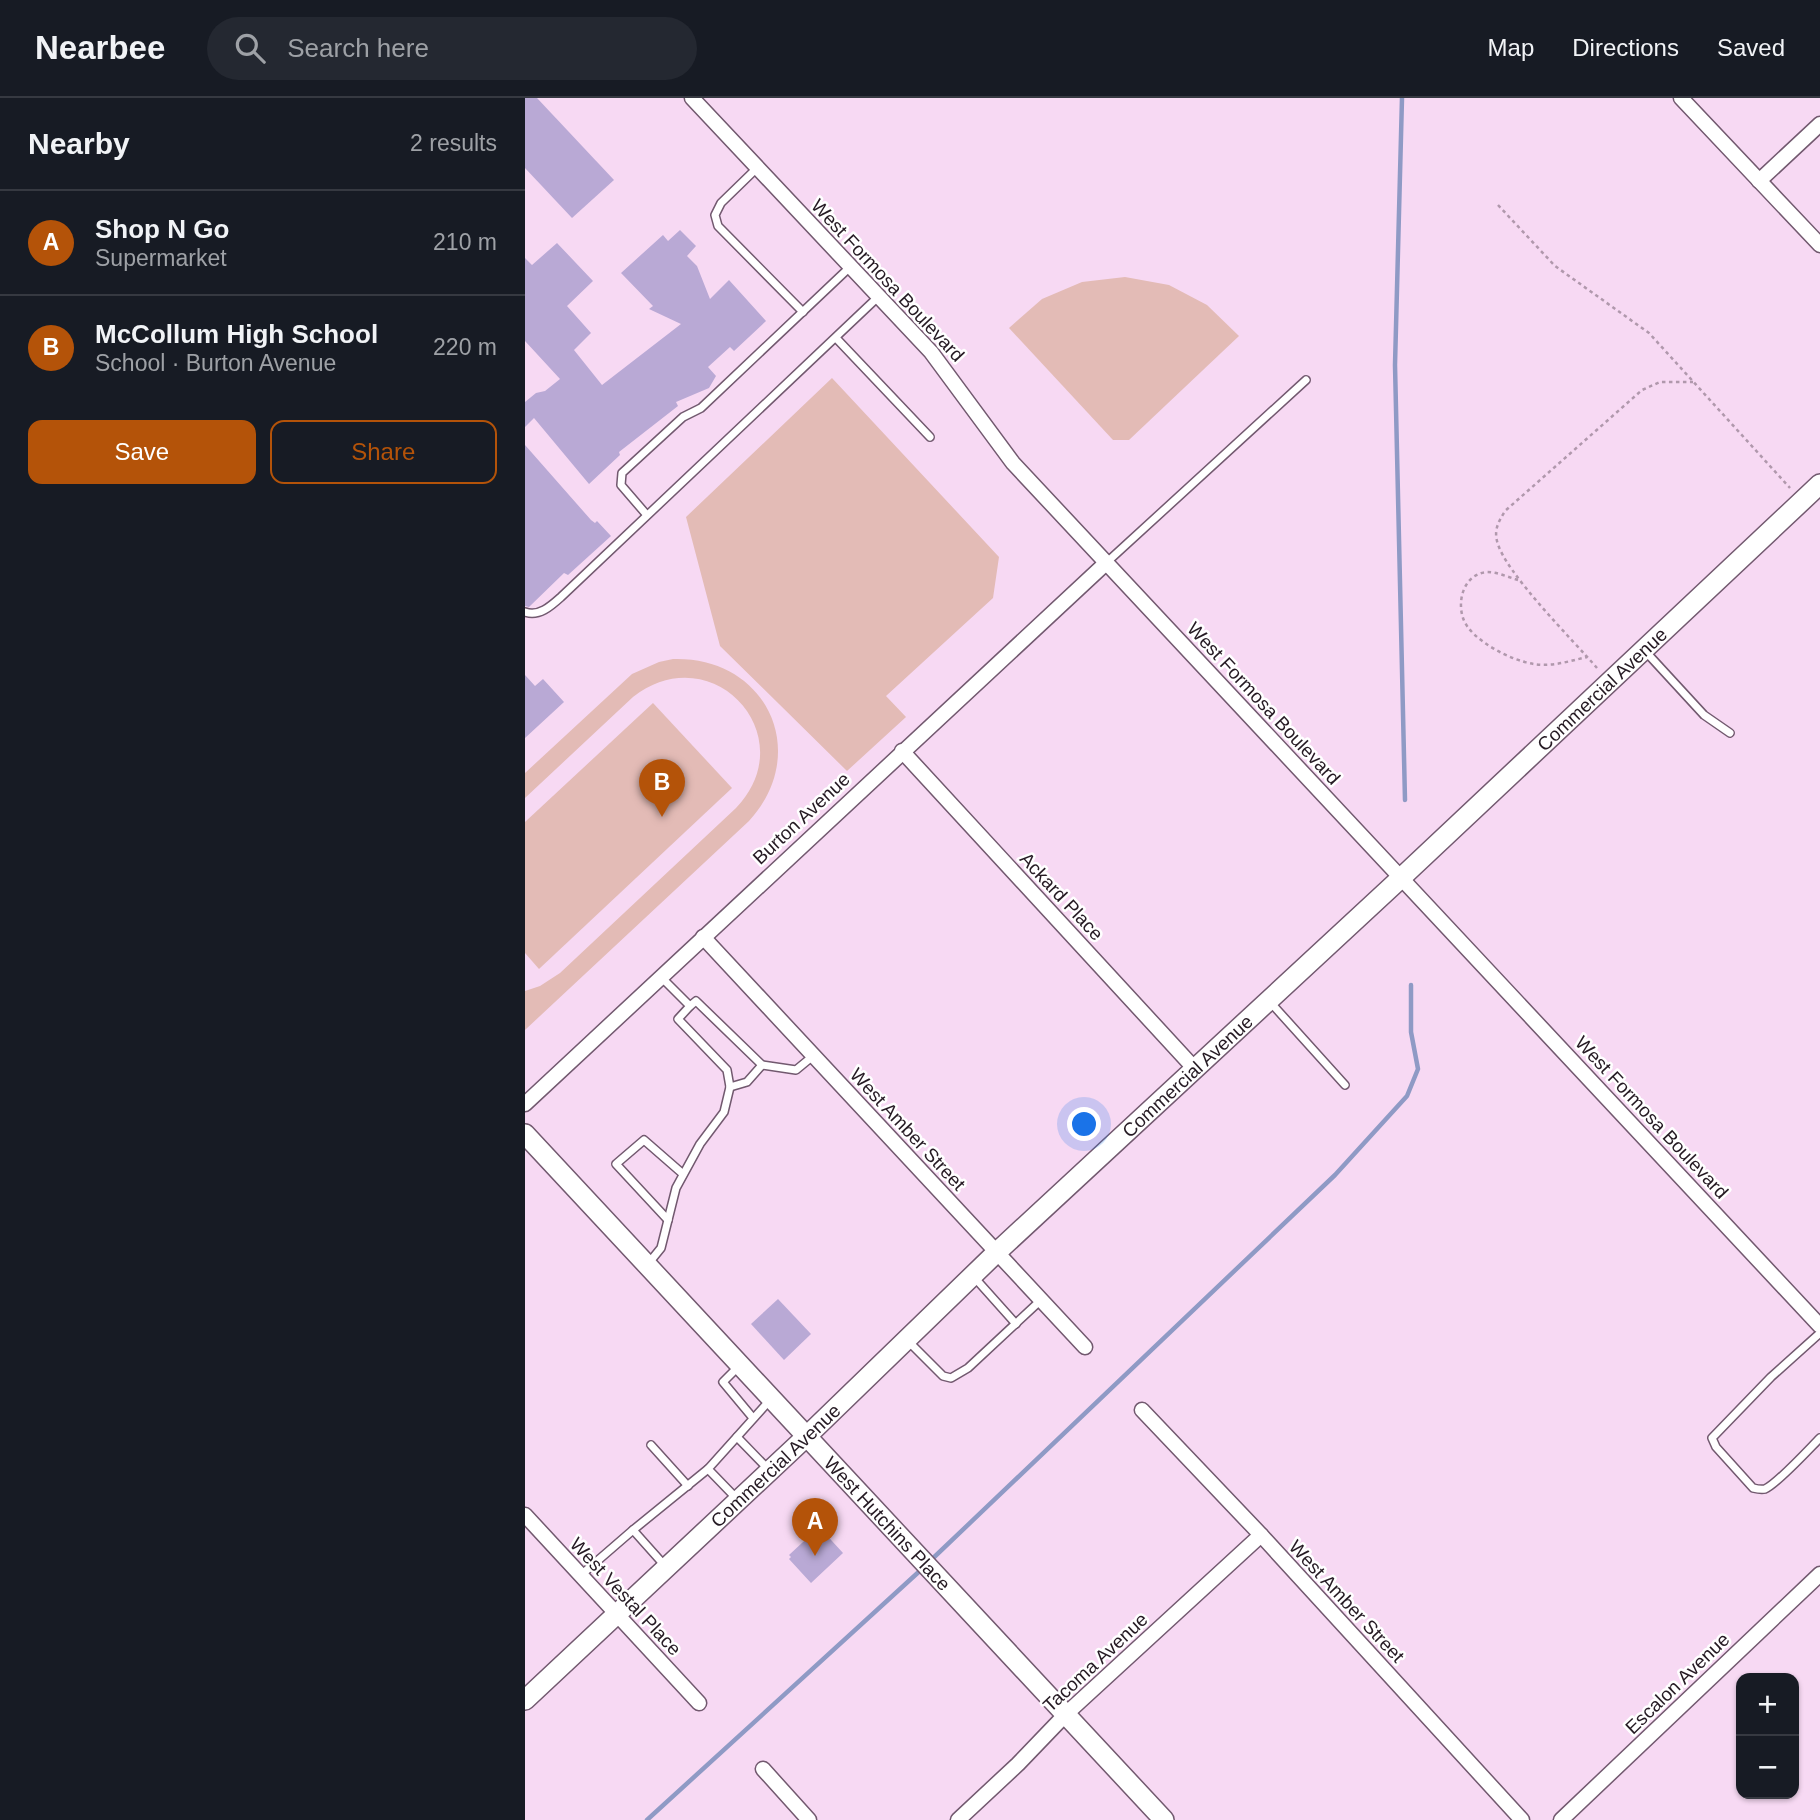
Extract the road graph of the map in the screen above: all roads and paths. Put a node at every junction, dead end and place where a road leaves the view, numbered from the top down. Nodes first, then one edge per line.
1 (692, 98) edge
2 (1681, 98) edge
3 (1820, 124) edge
4 (757, 168) junction
5 (1759, 181) junction
6 (1498, 205) dead end
7 (1820, 245) edge
8 (851, 266) junction
9 (879, 296) junction
10 (803, 312) junction
11 (836, 338) junction
12 (1305, 380) dead end
13 (1693, 382) junction
14 (930, 437) dead end
15 (1820, 484) edge
16 (1801, 501) junction
17 (646, 514) junction
18 (1106, 563) junction
19 (1520, 581) junction
20 (525, 612) edge
21 (1643, 649) junction
22 (1587, 657) junction
23 (1609, 681) junction
24 (1730, 733) dead end
25 (902, 751) junction
26 (1402, 877) junction
27 (703, 937) junction
28 (660, 977) junction
29 (1268, 1000) junction
30 (690, 1006) junction
31 (813, 1056) junction
32 (762, 1065) junction
33 (1194, 1068) junction
34 (1345, 1085) dead end
35 (730, 1087) junction
36 (525, 1104) edge
37 (525, 1134) edge
38 (683, 1174) junction
39 (668, 1220) junction
40 (997, 1252) junction
41 (647, 1265) junction
42 (972, 1276) junction
43 (1041, 1300) junction
44 (1016, 1324) junction
45 (1820, 1326) edge
46 (1820, 1334) edge
47 (907, 1339) junction
48 (1085, 1346) dead end
49 (740, 1365) junction
50 (771, 1398) junction
51 (1142, 1410) dead end
52 (753, 1418) junction
53 (807, 1436) junction
54 (737, 1437) junction
55 (1820, 1438) edge
56 (650, 1445) dead end
57 (708, 1469) junction
58 (770, 1471) junction
59 (688, 1486) junction
60 (738, 1500) junction
61 (525, 1515) edge
62 (633, 1530) junction
63 (1261, 1535) junction
64 (667, 1567) junction
65 (1820, 1574) edge
66 (580, 1575) junction
67 (616, 1615) junction
68 (525, 1700) edge
69 (699, 1703) dead end
70 (1066, 1714) junction
71 (763, 1769) dead end
72 (809, 1820) edge
73 (958, 1820) edge
74 (1164, 1820) edge
75 (1523, 1820) edge
76 (1561, 1820) edge

1 - 4 street, West Formosa Boulevard
2 - 5 street
3 - 5 street
4 - 8 street, West Formosa Boulevard
4 - 10 lane
5 - 7 street
6 - 13 path
8 - 9 street, West Formosa Boulevard
8 - 10 lane
9 - 11 lane
9 - 18 street, West Formosa Boulevard
10 - 17 lane
11 - 14 lane
11 - 17 lane
12 - 18 lane
13 - 16 path
13 - 19 path
15 - 16 street, Commercial Avenue
16 - 21 street, Commercial Avenue
17 - 20 lane
18 - 25 street, Burton Avenue
18 - 26 street, West Formosa Boulevard
19 - 22 path
19 - 22 path
21 - 23 street, Commercial Avenue
21 - 24 lane
22 - 23 path
23 - 26 street, Commercial Avenue
25 - 27 street, Burton Avenue
25 - 33 street, Ackard Place
26 - 29 street, Commercial Avenue
26 - 45 street, West Formosa Boulevard
27 - 28 street, Burton Avenue
27 - 31 street, West Amber Street
28 - 30 lane
28 - 36 street, Burton Avenue
29 - 33 street, Commercial Avenue
29 - 34 lane
30 - 32 lane
30 - 35 lane
31 - 32 lane
31 - 40 street, West Amber Street
32 - 35 lane
33 - 40 street, Commercial Avenue
35 - 38 lane
37 - 41 street, West Hutchins Place
38 - 39 lane
38 - 39 lane
39 - 41 lane
40 - 42 street, Commercial Avenue
40 - 43 street, West Amber Street
41 - 49 street, West Hutchins Place
42 - 44 lane
42 - 47 street, Commercial Avenue
43 - 44 lane
43 - 48 street, West Amber Street
44 - 47 lane
46 - 55 lane
47 - 53 street, Commercial Avenue
49 - 50 street, West Hutchins Place
49 - 52 lane
50 - 52 lane
50 - 53 street, West Hutchins Place
51 - 63 street, West Amber Street
52 - 54 lane
53 - 58 street, Commercial Avenue
53 - 70 street, West Hutchins Place
54 - 57 lane
54 - 58 lane
56 - 59 lane
57 - 59 lane
57 - 60 lane
58 - 60 street, Commercial Avenue
59 - 62 lane
60 - 64 street, Commercial Avenue
61 - 66 street, West Vestal Place
62 - 64 lane
62 - 66 lane
63 - 70 street, Tacoma Avenue
63 - 75 street, West Amber Street
64 - 67 street, Commercial Avenue
65 - 76 street, Escalon Avenue
66 - 67 street, West Vestal Place
67 - 68 street, Commercial Avenue
67 - 69 street, West Vestal Place
70 - 73 street, Tacoma Avenue
70 - 74 street, West Hutchins Place
71 - 72 street

